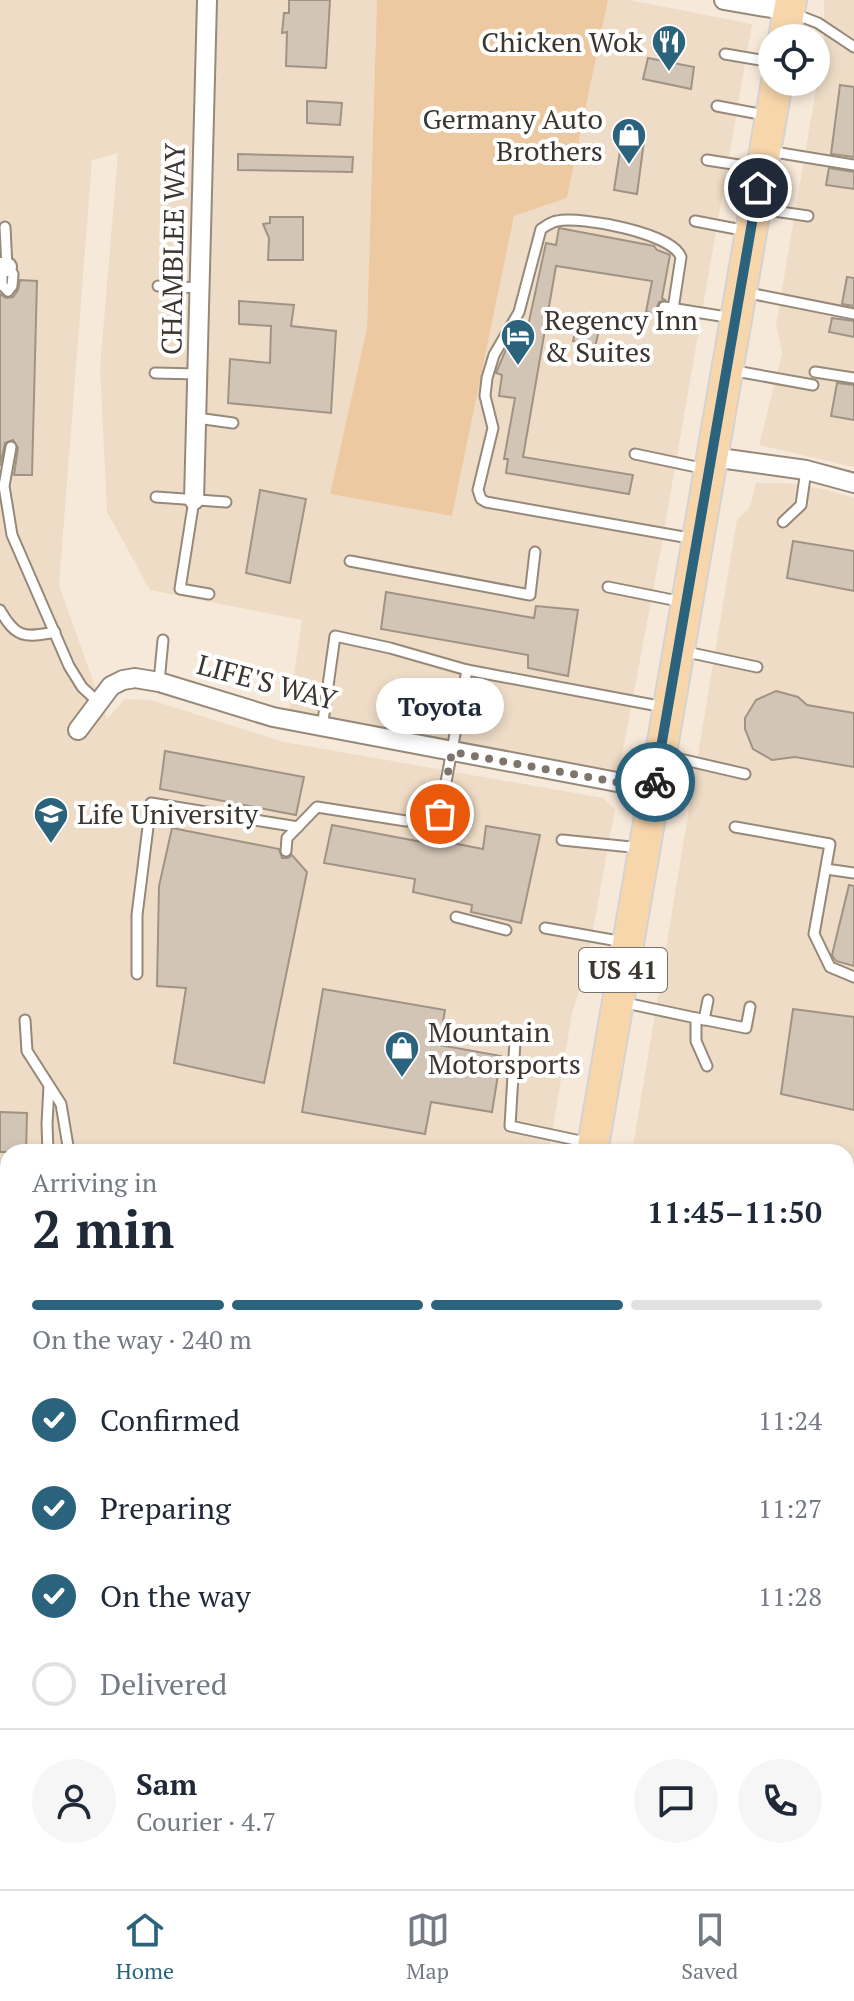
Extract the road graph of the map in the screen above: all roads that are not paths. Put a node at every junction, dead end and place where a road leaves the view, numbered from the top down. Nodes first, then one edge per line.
1 (207, 0) edge
2 (724, 0) edge
3 (788, 16) edge
4 (854, 47) edge
5 (725, 54) dead end
6 (758, 60) edge
7 (775, 96) edge
8 (717, 106) dead end
9 (771, 116) junction
10 (763, 159) junction
11 (707, 160) dead end
12 (854, 165) edge
13 (808, 216) dead end
14 (753, 220) junction
15 (695, 221) dead end
16 (5, 227) dead end
17 (4, 267) edge
18 (158, 286) dead end
19 (201, 288) junction
20 (738, 305) junction
21 (854, 314) edge
22 (728, 369) junction
23 (815, 372) dead end
24 (155, 373) dead end
25 (198, 374) junction
26 (854, 378) edge
27 (813, 385) dead end
28 (197, 418) junction
29 (233, 423) dead end
30 (11, 447) dead end
31 (635, 454) dead end
32 (711, 463) junction
33 (806, 470) junction
34 (854, 483) edge
35 (2, 487) edge
36 (156, 497) dead end
37 (194, 500) junction
38 (226, 502) dead end
39 (783, 522) dead end
40 (698, 539) junction
41 (535, 552) dead end
42 (350, 561) dead end
43 (608, 587) dead end
44 (209, 594) dead end
45 (687, 603) junction
46 (0, 610) edge
47 (55, 632) junction
48 (163, 640) dead end
49 (679, 651) junction
50 (757, 667) dead end
51 (467, 670) junction
52 (159, 682) junction
53 (97, 701) junction
54 (668, 708) junction
55 (322, 728) junction
56 (78, 730) dead end
57 (452, 752) junction
58 (660, 754) junction
59 (745, 774) dead end
60 (654, 789) junction
61 (440, 814) dead end
62 (406, 821) dead end
63 (298, 827) junction
64 (735, 827) dead end
65 (562, 840) dead end
66 (644, 848) junction
67 (286, 851) dead end
68 (826, 869) junction
69 (854, 873) edge
70 (456, 917) dead end
71 (545, 928) dead end
72 (506, 930) dead end
73 (628, 942) junction
74 (137, 974) dead end
75 (854, 977) edge
76 (708, 1000) dead end
77 (618, 1001) junction
78 (750, 1007) dead end
79 (700, 1019) junction
80 (25, 1020) dead end
81 (515, 1041) dead end
82 (707, 1066) dead end
83 (49, 1086) junction
84 (48, 1144) edge
85 (68, 1144) edge
86 (577, 1144) edge
87 (593, 1144) edge

1 - 19 street, CHAMBLEE WAY
2 - 3 street
3 - 4 lane
5 - 6 lane
7 - 9 main road, US 41
8 - 9 lane
9 - 10 main road, US 41
10 - 11 lane
10 - 12 lane
10 - 14 main road, US 41
13 - 14 lane
14 - 15 lane
14 - 20 main road, US 41
16 - 17 lane
18 - 19 lane
19 - 25 street, CHAMBLEE WAY
20 - 21 lane
20 - 22 main road, US 41
20 - 40 lane
22 - 27 lane
22 - 32 main road, US 41
23 - 26 lane
24 - 25 lane
25 - 28 street, CHAMBLEE WAY
28 - 29 lane
28 - 37 street, CHAMBLEE WAY
30 - 35 lane
31 - 32 lane
32 - 33 street
32 - 40 main road, US 41
33 - 34 street
33 - 39 lane
35 - 47 lane
36 - 37 lane
37 - 38 lane
37 - 44 lane
40 - 45 main road, US 41
41 - 42 lane
43 - 45 lane
45 - 49 main road, US 41
46 - 47 lane
47 - 53 lane
48 - 52 lane
49 - 50 lane
49 - 54 main road, US 41
51 - 54 lane
51 - 55 lane
51 - 57 lane
52 - 53 street, LIFE'S WAY
52 - 55 street, LIFE'S WAY
53 - 56 street, LIFE'S WAY
54 - 58 main road, US 41
55 - 57 street, LIFE'S WAY
57 - 60 street, LIFE'S WAY
57 - 61 lane
58 - 59 lane
58 - 60 main road, US 41
60 - 66 main road, US 41
62 - 63 lane
63 - 67 lane
63 - 74 lane
64 - 68 lane
65 - 66 lane
66 - 73 main road, US 41
68 - 69 lane
68 - 75 lane
70 - 72 lane
71 - 73 lane
73 - 77 main road, US 41
76 - 79 lane
77 - 79 lane
77 - 87 main road, US 41
78 - 79 lane
79 - 82 lane
80 - 83 lane
81 - 86 lane
83 - 84 lane
83 - 85 lane

